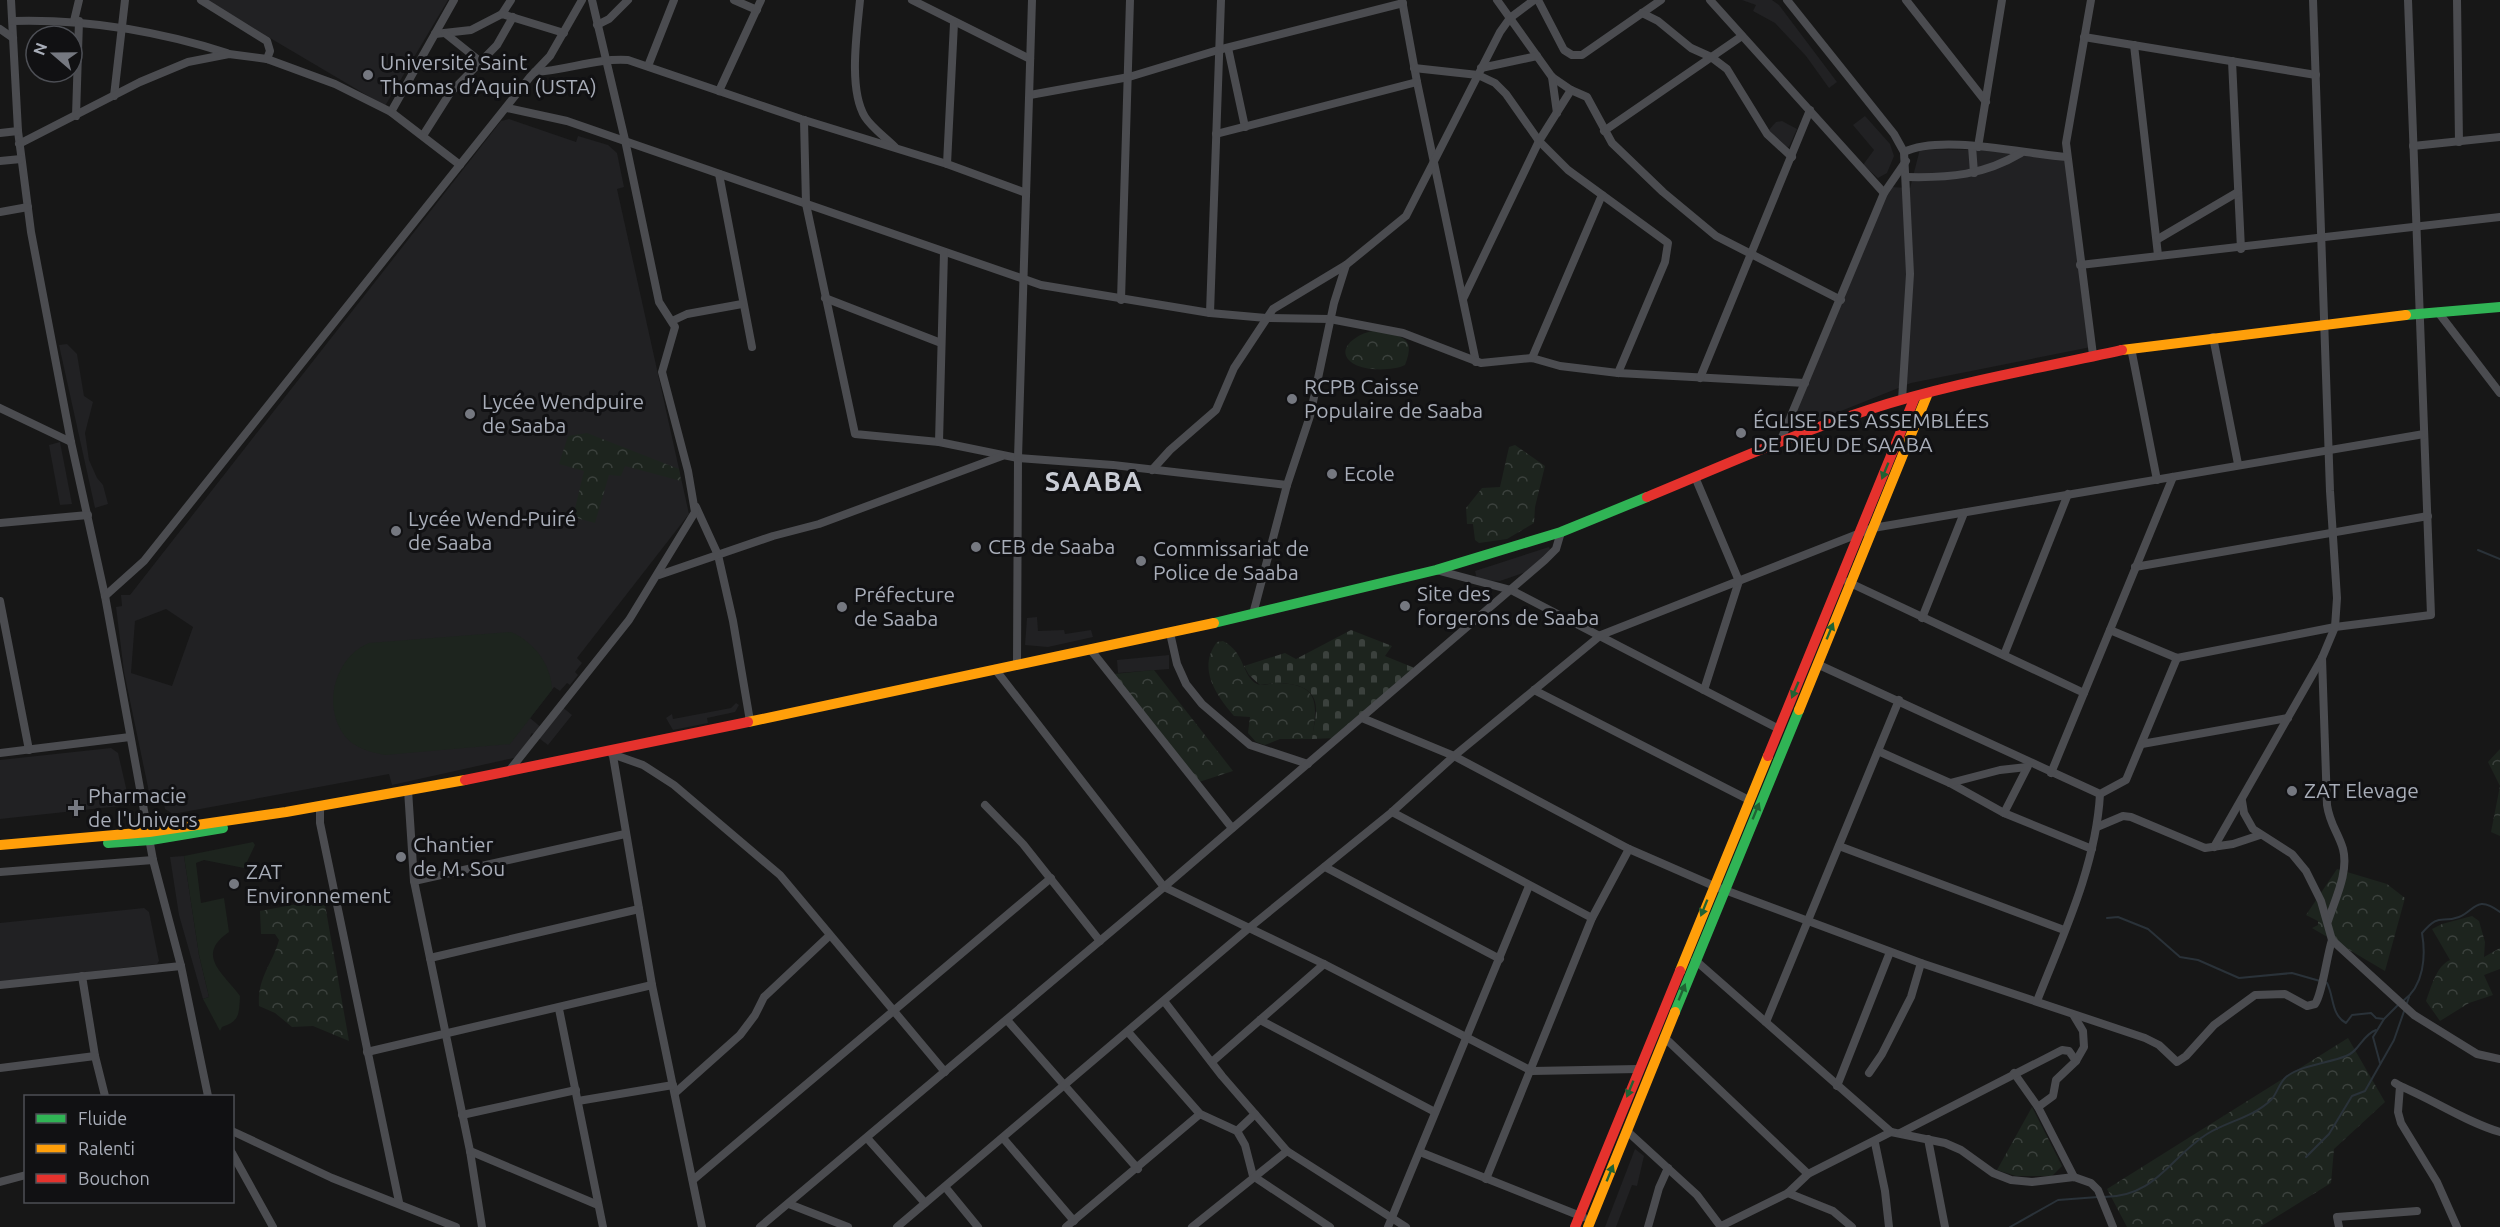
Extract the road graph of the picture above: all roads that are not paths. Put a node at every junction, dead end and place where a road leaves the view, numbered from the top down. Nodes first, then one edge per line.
1 (11, 0) edge
2 (79, 0) edge
3 (125, 0) edge
4 (201, 0) edge
5 (454, 0) edge
6 (511, 0) edge
7 (582, 0) edge
8 (592, 0) edge
9 (628, 0) edge
10 (674, 0) edge
11 (734, 0) edge
12 (761, 0) edge
13 (861, 0) edge
14 (912, 0) edge
15 (1032, 0) edge
16 (1130, 0) edge
17 (1221, 0) edge
18 (1497, 0) edge
19 (1536, 0) edge
20 (1660, 0) edge
21 (1710, 0) edge
22 (1787, 0) edge
23 (1906, 0) edge
24 (2002, 0) edge
25 (2091, 0) edge
26 (2313, 0) edge
27 (2408, 0) edge
28 (2457, 0) edge
29 (1403, 2) edge
30 (757, 10) junction
31 (1642, 13) junction
32 (502, 14) junction
33 (513, 17) junction
34 (1510, 18) junction
35 (13, 21) junction
36 (77, 21) junction
37 (954, 23) junction
38 (597, 25) junction
39 (120, 28) junction
40 (0, 29) edge
41 (564, 33) junction
42 (435, 34) junction
43 (446, 34) junction
44 (1742, 36) junction
45 (2084, 37) junction
46 (13, 38) junction
47 (2134, 45) junction
48 (1228, 48) junction
49 (1218, 50) junction
50 (229, 54) junction
51 (1537, 56) junction
52 (1711, 57) junction
53 (267, 59) junction
54 (604, 59) junction
55 (1030, 59) junction
56 (481, 62) junction
57 (2232, 62) junction
58 (648, 66) junction
59 (1414, 68) junction
60 (535, 72) junction
61 (1480, 72) junction
62 (2316, 75) junction
63 (1129, 77) junction
64 (1552, 77) junction
65 (1417, 82) junction
66 (719, 90) junction
67 (1571, 90) junction
68 (1030, 95) junction
69 (114, 96) junction
70 (1986, 102) junction
71 (507, 108) junction
72 (1810, 110) junction
73 (391, 111) junction
74 (1557, 112) junction
75 (76, 116) junction
76 (804, 120) junction
77 (1245, 127) junction
78 (18, 131) junction
79 (1604, 131) junction
80 (0, 133) edge
81 (424, 134) junction
82 (1216, 134) junction
83 (2500, 137) edge
84 (625, 140) junction
85 (1539, 141) junction
86 (2459, 141) junction
87 (19, 144) junction
88 (2413, 146) junction
89 (1975, 147) junction
90 (899, 150) junction
91 (1904, 152) junction
92 (2021, 153) junction
93 (1792, 157) junction
94 (2067, 157) junction
95 (21, 159) junction
96 (1433, 160) junction
97 (1906, 160) junction
98 (0, 161) edge
99 (947, 164) junction
100 (460, 165) junction
101 (1974, 173) junction
102 (719, 174) junction
103 (1907, 177) junction
104 (2238, 192) junction
105 (1026, 193) junction
106 (1884, 193) junction
107 (1602, 195) junction
108 (806, 204) junction
109 (28, 207) junction
110 (0, 212) edge
111 (2500, 217) edge
112 (2416, 227) junction
113 (2320, 237) junction
114 (2158, 239) junction
115 (2241, 249) junction
116 (944, 252) junction
117 (1751, 255) junction
118 (2158, 255) junction
119 (1346, 265) junction
120 (2080, 266) junction
121 (1025, 278) junction
122 (825, 298) junction
123 (1463, 299) junction
124 (1121, 300) junction
125 (1841, 300) junction
126 (742, 304) junction
127 (2500, 307) edge
128 (2438, 312) junction
129 (1210, 313) junction
130 (2420, 313) junction
131 (1266, 318) junction
132 (1330, 319) junction
133 (672, 321) junction
134 (2324, 325) junction
135 (2213, 337) junction
136 (941, 343) junction
137 (752, 347) dead end
138 (2131, 348) junction
139 (2093, 355) junction
140 (1532, 358) junction
141 (1476, 362) junction
142 (1618, 373) junction
143 (1700, 378) junction
144 (1805, 383) junction
145 (1928, 393) junction
146 (2500, 393) edge
147 (1915, 397) junction
148 (1902, 400) junction
149 (0, 408) edge
150 (2424, 434) junction
151 (71, 442) junction
152 (939, 442) junction
153 (1780, 442) junction
154 (2328, 451) junction
155 (1003, 456) junction
156 (1018, 458) junction
157 (2238, 464) junction
158 (1152, 470) junction
159 (1695, 477) junction
160 (2173, 477) junction
161 (2157, 480) junction
162 (1287, 485) junction
163 (2068, 495) junction
164 (694, 503) junction
165 (1964, 513) junction
166 (88, 515) junction
167 (2428, 516) junction
168 (0, 523) edge
169 (1873, 528) junction
170 (1561, 532) junction
171 (1861, 532) junction
172 (2332, 533) junction
173 (718, 555) junction
174 (2135, 567) junction
175 (1436, 570) junction
176 (658, 575) junction
177 (1740, 581) junction
178 (1846, 581) junction
179 (1511, 590) junction
180 (105, 596) junction
181 (0, 602) edge
182 (1253, 614) junction
183 (2, 618) edge
184 (1922, 618) junction
185 (2336, 627) junction
186 (2110, 630) junction
187 (1170, 633) junction
188 (1601, 635) junction
189 (1090, 649) junction
190 (2004, 655) junction
191 (2177, 658) junction
192 (2322, 658) junction
193 (1017, 664) junction
194 (1817, 664) junction
195 (995, 669) junction
196 (1534, 690) junction
197 (1704, 690) junction
198 (2084, 693) junction
199 (1899, 700) junction
200 (1362, 718) junction
201 (2288, 718) junction
202 (750, 721) junction
203 (1779, 729) junction
204 (130, 737) junction
205 (2142, 744) junction
206 (29, 750) junction
207 (1878, 751) junction
208 (612, 752) junction
209 (0, 753) edge
210 (1454, 756) junction
211 (1308, 764) junction
212 (2029, 764) junction
213 (509, 772) junction
214 (2051, 773) junction
215 (1950, 783) junction
216 (408, 790) junction
217 (2100, 794) junction
218 (1749, 800) junction
219 (2242, 801) junction
220 (985, 805) dead end
221 (320, 811) junction
222 (1392, 812) junction
223 (2004, 813) junction
224 (2097, 827) junction
225 (1232, 828) junction
226 (626, 834) junction
227 (2260, 834) junction
228 (150, 836) junction
229 (0, 845) edge
230 (1839, 846) junction
231 (2214, 847) junction
232 (1629, 849) junction
233 (2092, 849) junction
234 (0, 850) edge
235 (153, 860) junction
236 (1325, 867) junction
237 (0, 872) edge
238 (1051, 878) junction
239 (414, 881) junction
240 (1529, 886) junction
241 (1164, 887) junction
242 (1719, 887) junction
243 (639, 909) junction
244 (1592, 918) junction
245 (1807, 921) junction
246 (2328, 923) junction
247 (1249, 928) junction
248 (2064, 930) junction
249 (829, 936) junction
250 (2332, 940) junction
251 (1100, 941) junction
252 (1890, 952) junction
253 (430, 958) junction
254 (1500, 959) junction
255 (1695, 960) junction
256 (1921, 963) junction
257 (1324, 964) junction
258 (181, 966) junction
259 (82, 976) junction
260 (0, 985) edge
261 (652, 985) junction
262 (1164, 1001) junction
263 (2037, 1001) junction
264 (559, 1009) junction
265 (893, 1011) junction
266 (2074, 1016) junction
267 (1007, 1020) junction
268 (1260, 1020) junction
269 (1766, 1022) junction
270 (1128, 1032) junction
271 (446, 1035) junction
272 (1664, 1037) junction
273 (1467, 1039) junction
274 (367, 1052) junction
275 (95, 1056) junction
276 (2500, 1059) edge
277 (1212, 1061) junction
278 (2076, 1061) junction
279 (0, 1068) edge
280 (1638, 1069) junction
281 (1532, 1071) junction
282 (945, 1072) junction
283 (1869, 1073) dead end
284 (2014, 1073) junction
285 (1065, 1086) junction
286 (1837, 1086) junction
287 (674, 1089) junction
288 (576, 1090) junction
289 (105, 1095) edge
290 (208, 1095) edge
291 (578, 1101) junction
292 (2038, 1107) junction
293 (1435, 1112) junction
294 (1200, 1114) junction
295 (1255, 1114) junction
296 (462, 1115) junction
297 (1237, 1131) junction
298 (1627, 1131) junction
299 (2500, 1131) edge
300 (234, 1132) edge
301 (1891, 1132) junction
302 (1900, 1133) junction
303 (867, 1138) junction
304 (1003, 1138) junction
305 (1929, 1139) junction
306 (1875, 1143) junction
307 (470, 1151) junction
308 (1287, 1151) junction
309 (1420, 1152) junction
310 (234, 1156) edge
311 (1138, 1168) junction
312 (1668, 1168) junction
313 (1809, 1174) junction
314 (24, 1176) edge
315 (1253, 1176) junction
316 (2074, 1178) junction
317 (1486, 1179) junction
318 (693, 1180) junction
319 (0, 1182) edge
320 (946, 1188) junction
321 (1788, 1193) junction
322 (399, 1203) junction
323 (925, 1203) junction
324 (789, 1204) junction
325 (598, 1205) junction
326 (2417, 1211) dead end
327 (1579, 1216) junction
328 (1391, 1218) junction
329 (1074, 1221) junction
330 (1589, 1224) edge
331 (273, 1227) edge
332 (456, 1227) edge
333 (482, 1227) edge
334 (603, 1227) edge
335 (702, 1227) edge
336 (761, 1227) edge
337 (848, 1227) edge
338 (897, 1227) edge
339 (978, 1227) edge
340 (1066, 1227) edge
341 (1194, 1227) edge
342 (1330, 1227) edge
343 (1388, 1227) edge
344 (1406, 1227) edge
345 (1575, 1227) edge
346 (1648, 1227) edge
347 (1721, 1227) edge
348 (1852, 1227) edge
349 (1888, 1227) edge
350 (1945, 1227) edge
351 (2114, 1227) edge
352 (2339, 1227) edge
353 (2457, 1227) edge

1 - 35 street
2 - 36 street
3 - 39 street
4 - 53 street
5 - 42 street
6 - 32 street
7 - 41 street
8 - 38 street
9 - 38 street
10 - 58 street
11 - 30 street
12 - 30 street
13 - 90 street
14 - 37 street
15 - 55 street
16 - 63 street
17 - 49 street
18 - 34 street
19 - 31 street
19 - 34 street
20 - 31 street
21 - 44 street
22 - 91 street
23 - 70 street
24 - 70 street
25 - 45 street
26 - 62 street
27 - 88 street
28 - 86 street
29 - 48 street
29 - 59 street
30 - 66 street
31 - 52 street
32 - 33 street
32 - 43 street
33 - 41 street
33 - 56 street
34 - 51 street
34 - 61 street
35 - 36 street
35 - 46 street
36 - 39 street
36 - 75 street
37 - 55 street
37 - 99 street
38 - 54 street
39 - 50 street
39 - 69 street
40 - 46 street
41 - 60 street
42 - 43 street
42 - 73 street
43 - 56 street
44 - 52 street
44 - 72 street
45 - 47 street
45 - 94 street
46 - 78 street
47 - 57 street
47 - 114 street
48 - 49 street
48 - 77 street
49 - 63 street
49 - 82 street
50 - 53 street
50 - 69 street
51 - 61 street
51 - 64 street
52 - 79 street
52 - 93 street
53 - 73 street
54 - 58 street
54 - 60 street
54 - 84 street
55 - 68 street
56 - 81 street
57 - 62 street
57 - 104 street
58 - 66 street
59 - 61 street
59 - 65 street
60 - 71 street
61 - 85 street
61 - 96 street
62 - 113 street
63 - 68 street
63 - 124 street
64 - 67 street
64 - 74 street
65 - 77 street
65 - 96 street
66 - 76 street
67 - 74 street
67 - 79 street
68 - 105 street
69 - 75 street
70 - 89 street
71 - 84 street
71 - 100 street
72 - 93 street
72 - 106 street
73 - 81 street
74 - 85 street
75 - 87 street
76 - 90 street
76 - 108 street
77 - 82 street
78 - 80 street
78 - 87 street
79 - 117 street
81 - 100 street
82 - 129 street
83 - 86 street
84 - 102 street
84 - 133 street
85 - 107 street
85 - 123 street
86 - 88 street
87 - 95 street
88 - 112 street
89 - 91 street
89 - 92 street
89 - 101 street
90 - 99 street
91 - 97 street
92 - 94 street
92 - 101 street
93 - 117 street
94 - 120 street
95 - 98 street
95 - 109 street
96 - 119 street
96 - 123 street
97 - 103 street
97 - 106 street
99 - 105 street
100 - 180 street
101 - 103 street
102 - 108 street
102 - 126 street
103 - 148 street
104 - 114 street
104 - 115 street
105 - 121 street
106 - 125 street
107 - 140 street
107 - 142 street
108 - 116 street
108 - 122 street
109 - 110 street
109 - 151 street
111 - 112 street
112 - 113 street
112 - 130 street
113 - 115 street
113 - 134 street
114 - 118 street
115 - 118 street
116 - 121 street
116 - 136 street
117 - 125 street
117 - 143 street
118 - 120 street
119 - 131 street
119 - 132 street
120 - 139 street
121 - 124 street
121 - 156 street
122 - 136 street
122 - 152 street
123 - 141 street
124 - 129 street
125 - 144 street
126 - 133 street
126 - 137 street
127 - 128 street
128 - 130 street
128 - 146 street
129 - 131 street
130 - 134 street
130 - 150 street
131 - 132 street
131 - 158 street
132 - 141 street
132 - 162 street
133 - 164 street
134 - 135 street
134 - 154 street
135 - 138 street
135 - 157 street
136 - 152 street
138 - 139 street
138 - 161 street
139 - 145 street
140 - 141 street
140 - 142 street
142 - 143 street
143 - 144 street
144 - 153 street
145 - 147 street
145 - 169 street
147 - 148 street
147 -> 171 street
148 - 153 street
149 - 151 street
150 - 154 street
150 - 167 street
151 - 166 street
152 - 155 street
153 - 159 street
154 - 157 street
154 - 172 street
155 - 156 street
155 - 173 street
156 - 158 street
156 - 193 street
157 - 160 street
158 - 162 street
159 - 170 street
159 - 177 street
160 - 161 street
160 - 174 street
161 - 163 street
162 - 182 street
163 - 165 street
163 - 190 street
164 - 173 street
164 - 176 street
165 - 169 street
165 - 184 street
166 - 168 street
166 - 180 street
167 - 172 street
167 - 185 street
169 - 171 street
169 - 178 street
170 - 175 street
170 - 179 street
171 - 177 street
171 - 178 street
172 - 174 street
172 - 185 street
173 - 176 street
173 - 202 street
174 - 186 street
175 - 179 street
175 - 182 street
176 - 213 street
177 - 188 street
177 - 197 street
178 - 184 street
194 -> 178 street
178 -> 203 street
179 - 188 street
179 - 200 street
180 - 204 street
181 - 183 street
182 - 187 street
183 - 206 street
184 - 190 street
185 - 191 street
185 - 192 street
186 - 191 street
186 - 198 street
187 - 189 street
187 - 211 street
188 - 196 street
188 - 197 street
189 - 193 street
189 - 225 street
190 - 198 street
191 - 205 street
192 - 201 street
192 - 246 street
193 - 195 street
194 - 199 street
242 -> 194 street
195 - 202 street
195 - 241 street
196 - 210 street
196 - 218 street
197 - 203 street
198 - 214 street
199 - 207 street
199 - 212 street
200 - 210 street
200 - 211 street
201 - 205 street
201 - 219 street
202 - 208 street
203 - 218 street
204 - 206 street
204 - 228 street
205 - 217 street
206 - 209 street
207 - 215 street
207 - 230 street
208 - 213 street
208 - 226 street
208 - 249 street
210 - 222 street
210 - 232 street
211 - 225 street
212 - 214 street
212 - 215 street
212 - 223 street
213 - 216 street
214 - 217 street
215 - 223 street
216 - 221 street
216 - 228 street
216 - 239 street
217 - 224 street
218 - 242 street
219 - 227 street
219 - 231 street
220 - 238 street
221 - 228 street
221 - 274 street
222 - 236 street
222 - 240 street
223 - 233 street
224 - 231 street
224 - 233 street
225 - 241 street
226 - 239 street
226 - 243 street
227 - 231 street
227 - 246 street
228 - 229 street
228 - 234 street
228 - 235 street
230 - 245 street
230 - 248 street
232 - 242 street
232 - 244 street
233 - 248 street
235 - 237 street
235 - 258 street
236 - 247 street
236 - 254 street
238 - 251 street
238 - 265 street
239 - 253 street
240 - 244 street
240 - 254 street
241 - 247 street
241 - 251 street
242 - 245 street
242 - 255 street
242 -> 280 street
243 - 253 street
243 - 261 street
244 - 281 street
245 - 252 street
245 - 269 street
246 - 250 street
247 - 257 street
247 - 262 street
248 - 263 street
249 - 265 street
249 - 287 street
250 - 266 street
250 - 276 street
251 - 267 street
252 - 256 street
252 - 286 street
253 - 271 street
254 - 273 street
255 - 269 street
272 -> 255 street
256 - 263 street
256 - 283 street
257 - 268 street
257 - 273 street
258 - 259 street
258 - 290 street
259 - 260 street
259 - 275 street
261 - 264 street
261 - 287 street
262 - 270 street
262 - 277 street
263 - 266 street
264 - 271 street
264 - 288 street
265 - 282 street
265 - 318 street
266 - 278 street
267 - 282 street
267 - 285 street
268 - 277 street
268 - 293 street
269 - 286 street
270 - 285 street
270 - 294 street
271 - 274 street
271 - 296 street
272 - 298 street
272 - 313 street
273 - 281 street
273 - 293 street
274 - 322 street
275 - 279 street
275 - 289 street
277 - 295 street
278 - 284 street
278 - 292 street
280 - 281 street
280 -> 327 street
281 - 317 street
282 - 303 street
284 - 292 street
284 - 302 street
285 - 304 street
285 - 311 street
286 - 301 street
287 - 291 street
287 - 318 street
288 - 291 street
288 - 296 street
291 - 325 street
292 - 316 street
293 - 309 street
294 - 297 street
294 - 311 street
295 - 297 street
295 - 308 street
296 - 307 street
297 - 315 street
298 - 312 street
330 -> 298 street
299 - 353 street
300 - 322 street
301 - 302 street
301 - 306 street
302 - 305 street
303 - 323 street
303 - 324 street
304 - 320 street
304 - 329 street
305 - 316 street
305 - 350 street
306 - 313 street
306 - 349 street
307 - 325 street
307 - 333 street
308 - 315 street
308 - 328 street
309 - 317 street
309 - 328 street
310 - 331 street
311 - 329 street
312 - 346 street
312 - 347 street
313 - 321 street
314 - 319 street
315 - 341 street
315 - 342 street
316 - 351 street
317 - 327 street
318 - 335 street
320 - 323 street
320 - 339 street
321 - 347 street
321 - 348 street
322 - 332 street
323 - 338 street
324 - 336 street
324 - 337 street
325 - 334 street
326 - 352 street
327 - 330 street
327 - 345 street
328 - 343 street
328 - 344 street
329 - 340 street

